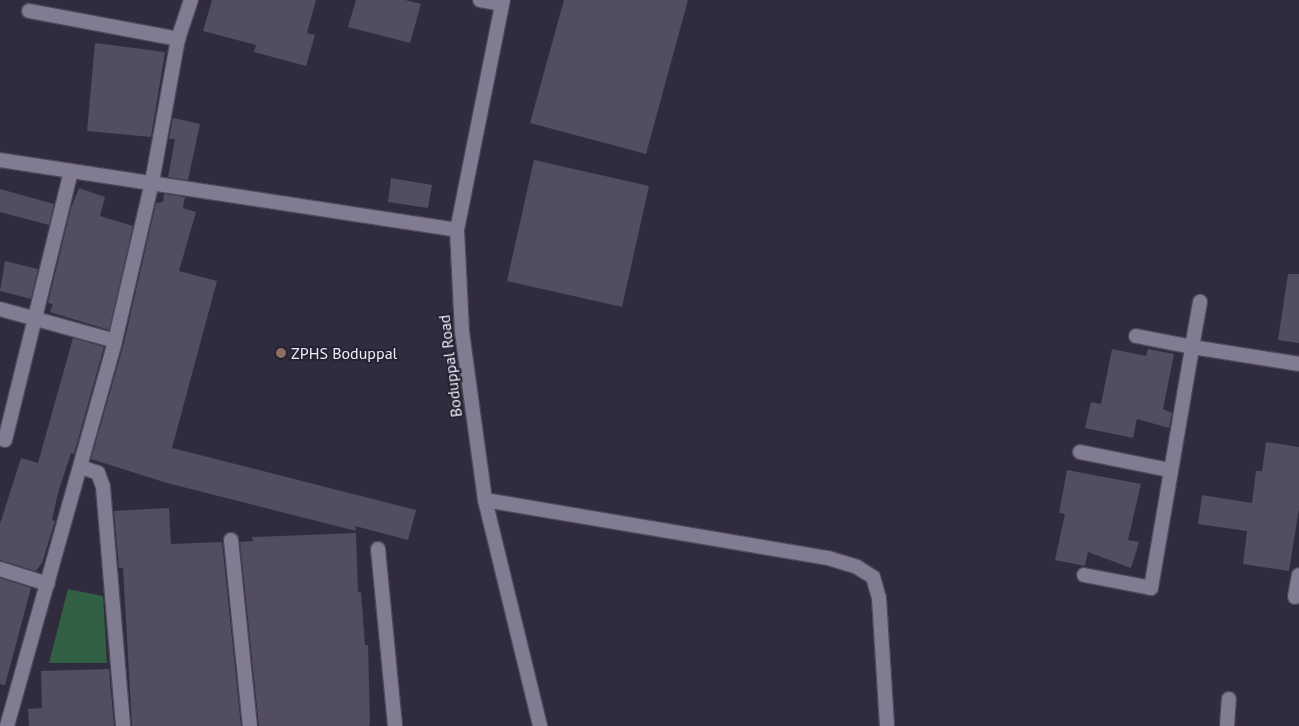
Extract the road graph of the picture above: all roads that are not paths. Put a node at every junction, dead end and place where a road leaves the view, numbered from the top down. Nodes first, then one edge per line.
1 (190, 0) edge
2 (480, 0) edge
3 (502, 2) edge
4 (29, 10) dead end
5 (178, 39) junction
6 (0, 160) edge
7 (71, 171) junction
8 (152, 182) junction
9 (457, 230) junction
10 (1200, 302) dead end
11 (0, 309) edge
12 (35, 319) junction
13 (1136, 336) dead end
14 (115, 341) junction
15 (1192, 347) junction
16 (1299, 364) edge
17 (5, 440) dead end
18 (1080, 452) dead end
19 (80, 467) junction
20 (1169, 470) junction
21 (485, 500) junction
22 (230, 540) dead end
23 (378, 549) dead end
24 (0, 569) edge
25 (1084, 575) dead end
26 (1299, 575) edge
27 (48, 584) junction
28 (1295, 597) dead end
29 (1229, 698) dead end
30 (7, 726) edge
31 (124, 726) edge
32 (250, 726) edge
33 (395, 726) edge
34 (540, 726) edge
35 (888, 726) edge
36 (1227, 726) edge

1 - 5 street
2 - 3 street
3 - 9 street, Boduppal Road
4 - 5 street
5 - 8 street
6 - 7 street
7 - 8 street
7 - 12 street
8 - 9 street
8 - 14 street
9 - 21 street, Boduppal Road
10 - 15 street
11 - 12 street
12 - 14 street
12 - 17 street
13 - 15 street
14 - 19 street
15 - 16 street
15 - 20 street
18 - 20 street
19 - 27 street
19 - 31 street
20 - 25 street
21 - 34 street, Boduppal Road
21 - 35 street
22 - 32 street
23 - 33 street
24 - 27 street
26 - 28 street
27 - 30 street
29 - 36 street

